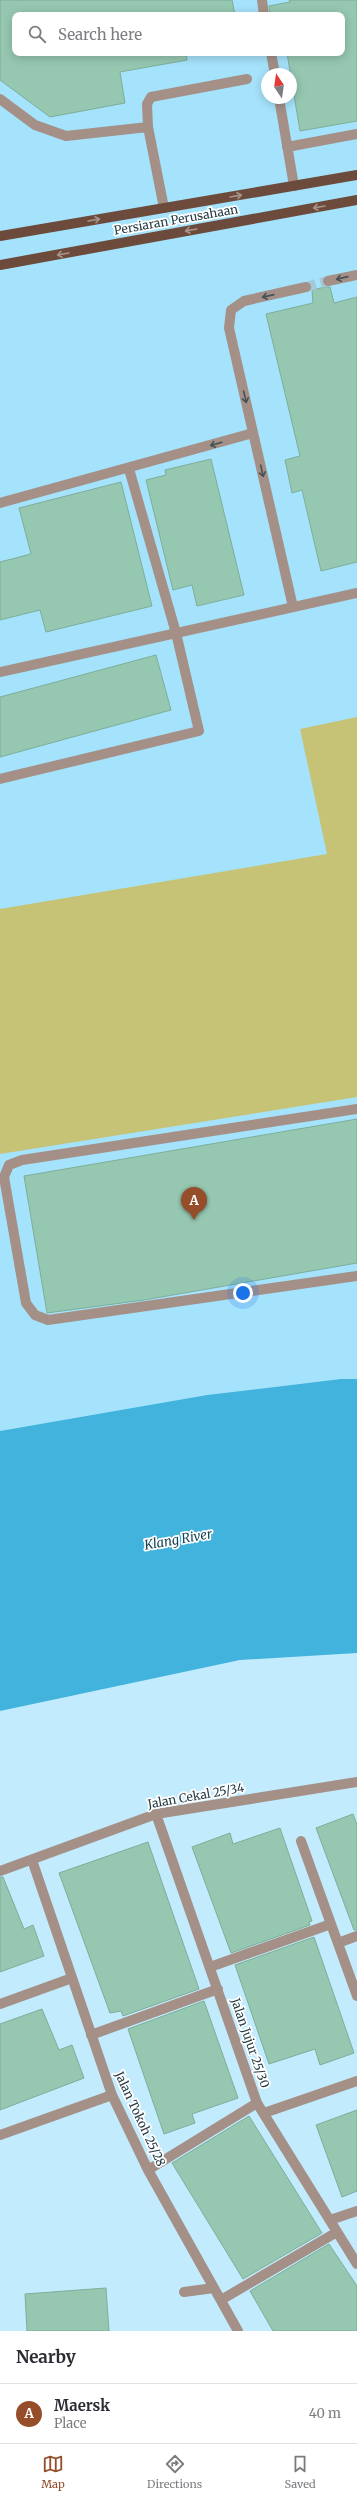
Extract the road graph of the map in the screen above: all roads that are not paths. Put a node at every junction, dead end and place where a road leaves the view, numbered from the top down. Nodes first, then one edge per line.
1 (262, 0) edge
2 (264, 12) edge
3 (272, 56) edge
4 (274, 68) edge
5 (247, 79) dead end
6 (0, 99) edge
7 (280, 104) edge
8 (148, 127) junction
9 (357, 134) edge
10 (287, 146) junction
11 (357, 175) edge
12 (294, 186) junction
13 (357, 200) edge
14 (164, 208) junction
15 (75, 224) junction
16 (0, 230) edge
17 (0, 236) edge
18 (0, 265) edge
19 (357, 274) edge
20 (328, 281) tunnel mouth
21 (306, 287) tunnel mouth
22 (254, 433) junction
23 (129, 469) junction
24 (0, 502) edge
25 (357, 593) edge
26 (293, 607) junction
27 (176, 633) junction
28 (0, 672) edge
29 (0, 779) edge
30 (357, 1109) edge
31 (357, 1276) edge
32 (357, 1782) edge
33 (156, 1814) junction
34 (301, 1841) dead end
35 (32, 1860) junction
36 (0, 1871) edge
37 (331, 1924) junction
38 (357, 1936) edge
39 (338, 1943) junction
40 (210, 1967) junction
41 (72, 1978) junction
42 (218, 1989) junction
43 (357, 1996) edge
44 (0, 2004) edge
45 (91, 2034) junction
46 (357, 2081) edge
47 (112, 2095) junction
48 (257, 2104) junction
49 (264, 2114) junction
50 (0, 2135) edge
51 (148, 2170) junction
52 (357, 2211) edge
53 (330, 2220) junction
54 (337, 2232) junction
55 (357, 2264) edge
56 (214, 2288) junction
57 (184, 2292) dead end
58 (221, 2300) junction
59 (238, 2331) edge

1 - 2 street
3 - 4 street
5 - 8 street
6 - 8 street
7 - 10 street
8 - 14 street
9 - 10 street
10 - 12 street
11 - 12 main road, Persiaran Perusahaan
14 -> 12 main road, Persiaran Perusahaan
13 -> 18 main road, Persiaran Perusahaan
15 -> 14 main road, Persiaran Perusahaan
15 - 16 main road
15 - 17 main road, Persiaran Perusahaan
19 -> 20 street
21 -> 22 street
22 -> 23 street
22 -> 26 street
23 - 24 street
23 - 27 street
25 - 26 street
26 - 27 street
27 - 28 street
27 - 29 street
30 - 31 street
32 - 33 street, Jalan Cekal 25/34
33 - 35 street, Jalan Cekal 25/34
33 - 40 street, Jalan Jujur 25/30
34 - 37 street
35 - 36 street, Jalan Cekal 25/34
35 - 41 street, Jalan Tokoh 25/28
37 - 39 street
37 - 40 street
38 - 39 street
39 - 43 street
40 - 42 street, Jalan Jujur 25/30
41 - 44 street
41 - 45 street, Jalan Tokoh 25/28
42 - 45 street
42 - 48 street, Jalan Jujur 25/30
45 - 47 street, Jalan Tokoh 25/28
46 - 49 street
47 - 50 street
47 - 51 street, Jalan Tokoh 25/28
48 - 49 street, Jalan Jujur 25/30
48 - 51 street
49 - 53 street, Jalan Jujur 25/30
51 - 56 street, Jalan Tokoh 25/28
52 - 53 street
53 - 54 street, Jalan Jujur 25/30
54 - 55 street, Jalan Jujur 25/30
54 - 58 street
56 - 57 street
56 - 58 street, Jalan Tokoh 25/28
58 - 59 street, Jalan Tokoh 25/28

